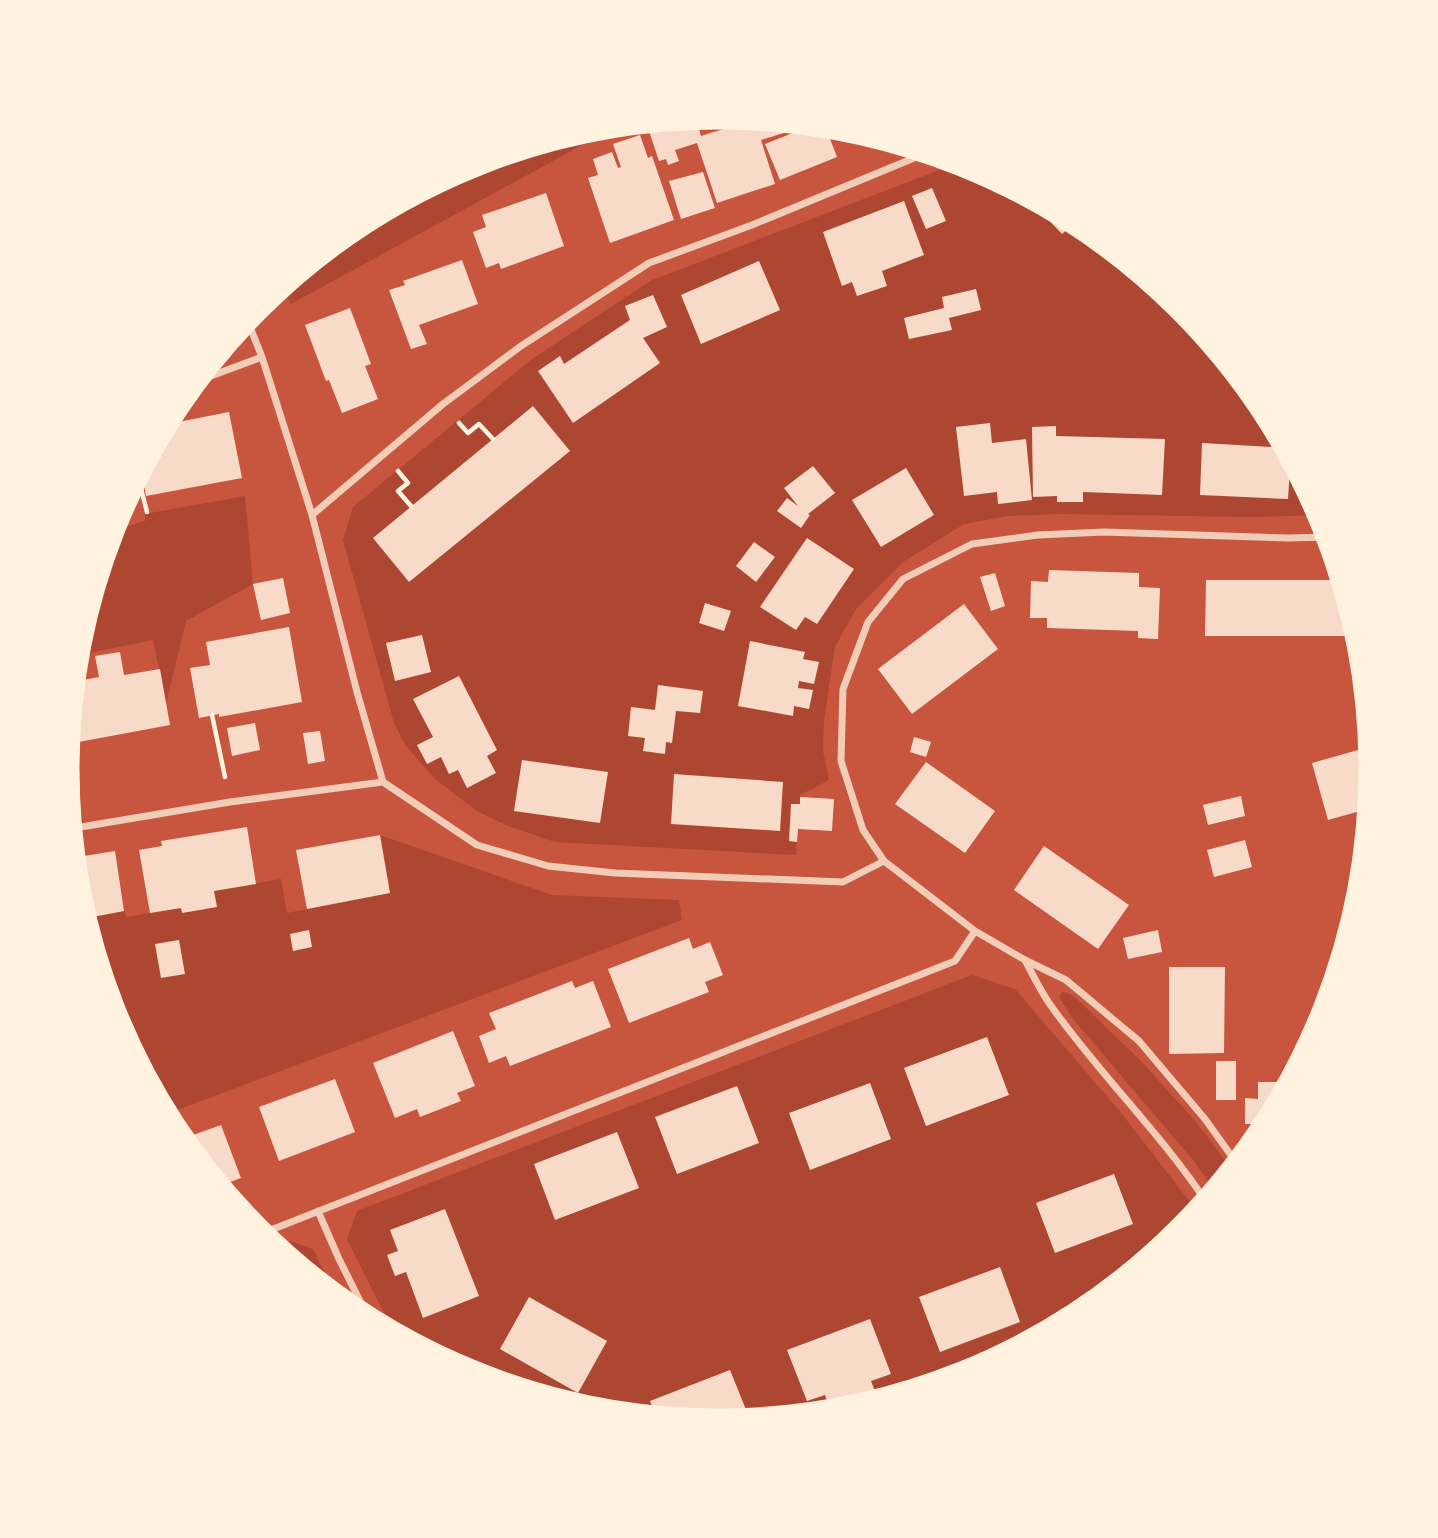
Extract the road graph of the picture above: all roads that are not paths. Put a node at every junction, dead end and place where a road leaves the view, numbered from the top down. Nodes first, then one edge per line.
1 (918, 157) edge
2 (251, 328) edge
3 (262, 356) junction
4 (208, 377) edge
5 (312, 515) junction
6 (1319, 537) edge
7 (383, 782) junction
8 (79, 827) edge
9 (884, 860) junction
10 (975, 931) junction
11 (1025, 960) junction
12 (1233, 1157) edge
13 (1202, 1195) edge
14 (318, 1211) junction
15 (270, 1230) edge
16 (362, 1304) edge

1 - 5 street
2 - 3 street
3 - 4 street
3 - 5 street
5 - 7 street
6 - 9 street
7 - 8 street
7 - 9 street
9 - 10 street
10 - 11 street
10 - 14 street
11 - 12 street
11 - 13 street
14 - 15 street
14 - 16 street

